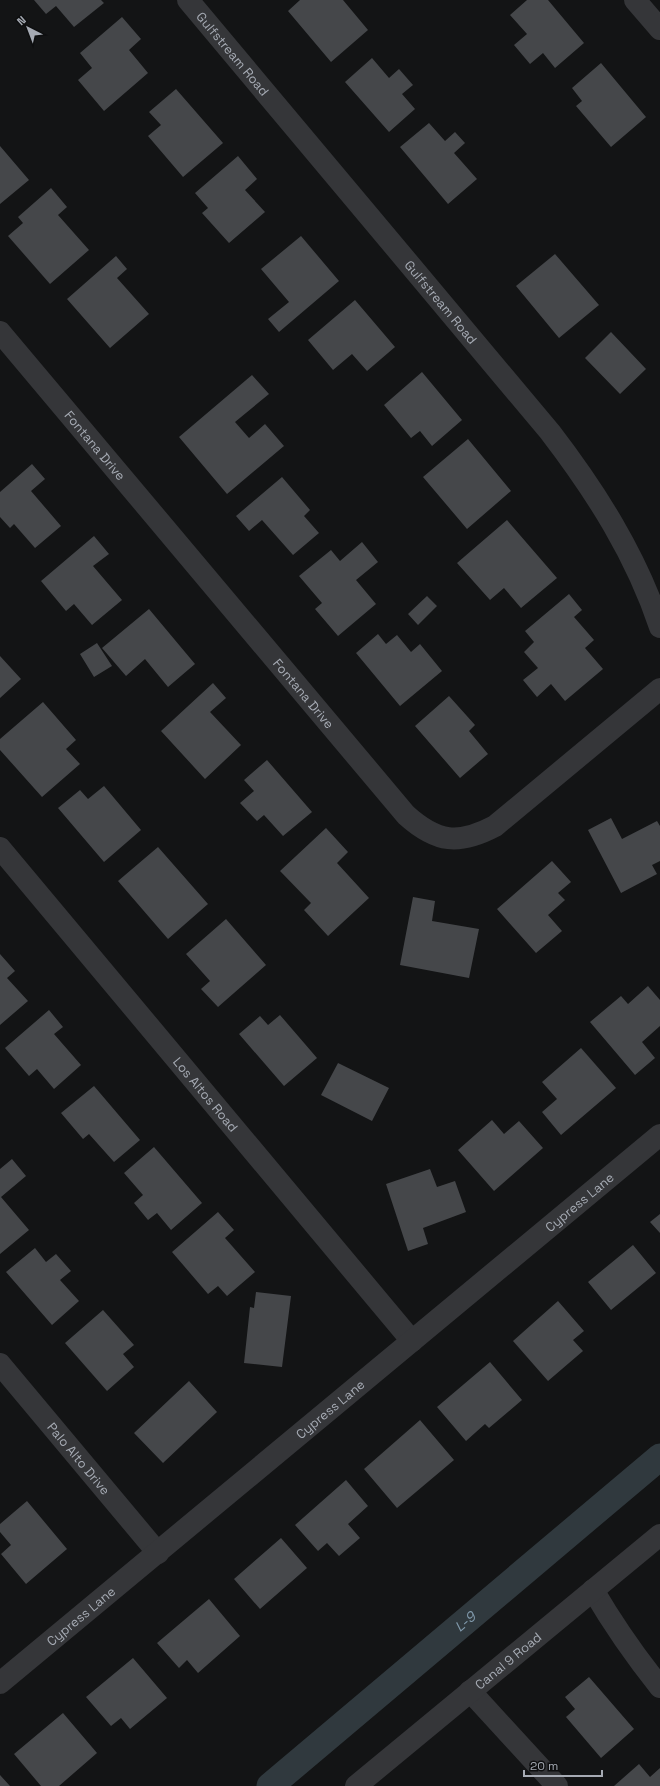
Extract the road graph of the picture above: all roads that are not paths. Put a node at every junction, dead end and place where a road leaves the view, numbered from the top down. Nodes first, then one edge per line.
1 (188, 0) edge
2 (636, 0) edge
3 (660, 29) edge
4 (0, 332) edge
5 (660, 627) edge
6 (660, 689) edge
7 (0, 848) edge
8 (660, 1135) edge
9 (412, 1341) junction
10 (0, 1364) edge
11 (660, 1535) edge
12 (158, 1553) junction
13 (593, 1590) junction
14 (0, 1684) edge
15 (660, 1687) edge
16 (470, 1691) junction
17 (356, 1786) edge
18 (557, 1786) edge

1 - 5 street, Gulfstream Road
2 - 3 street
4 - 6 street, Fontana Drive
7 - 9 street, Los Altos Road
8 - 9 street, Cypress Lane
9 - 12 street, Cypress Lane
10 - 12 street, Palo Alto Drive
11 - 13 street, Canal 9 Road
12 - 14 street, Cypress Lane
13 - 15 street
13 - 16 street, Canal 9 Road
16 - 17 street, Canal 9 Road
16 - 18 street

